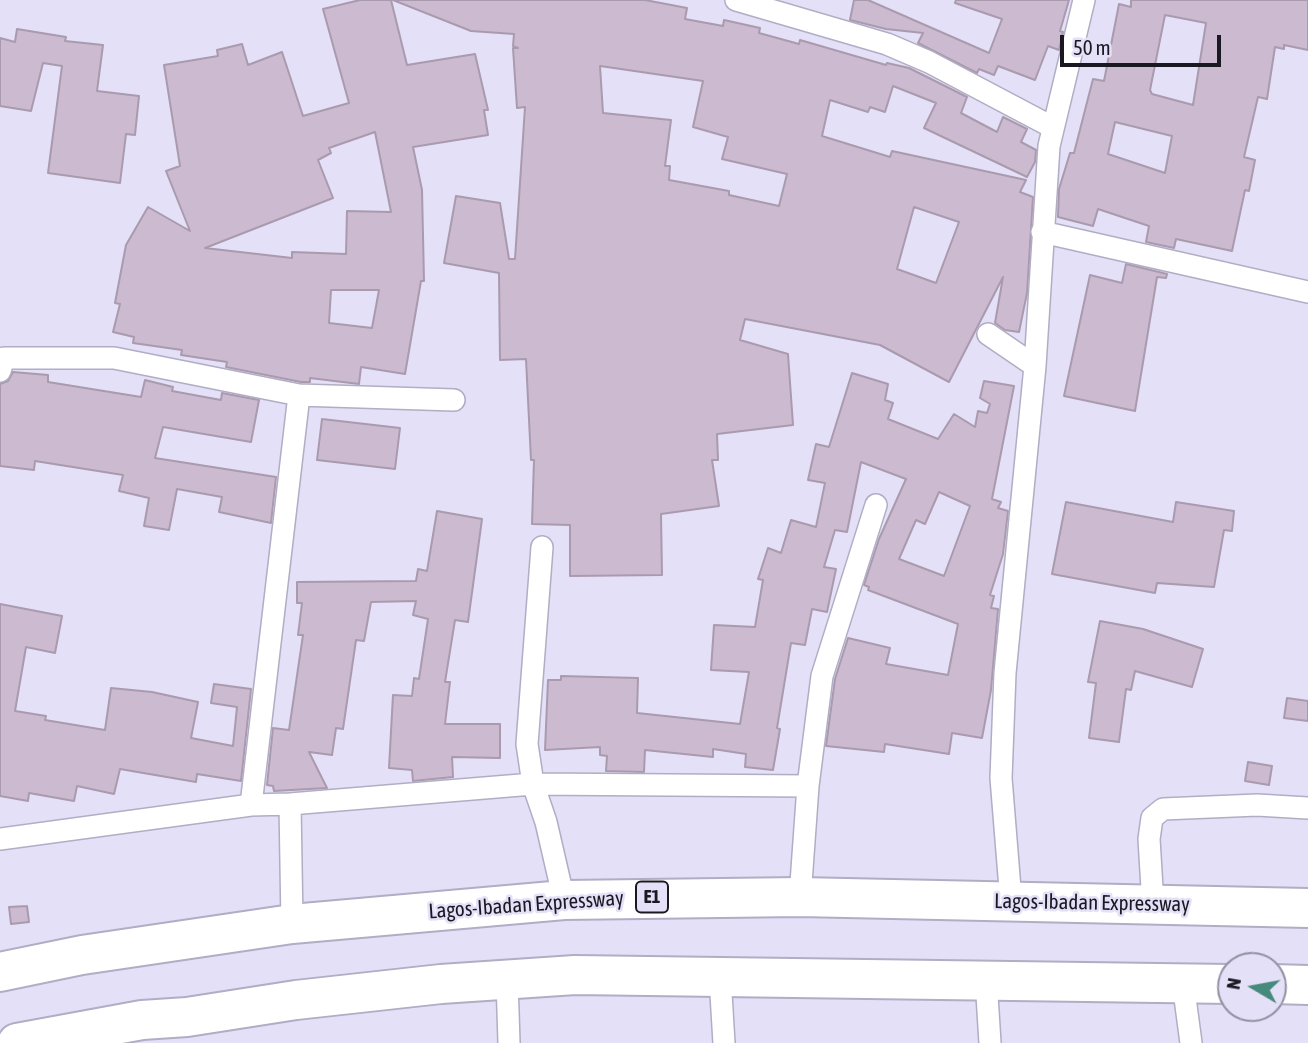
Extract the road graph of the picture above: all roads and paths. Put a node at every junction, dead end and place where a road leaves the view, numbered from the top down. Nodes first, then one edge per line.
1 (736, 0) edge
2 (1084, 0) edge
3 (1052, 127) junction
4 (1042, 232) junction
5 (1308, 292) edge
6 (988, 334) dead end
7 (1035, 366) junction
8 (0, 371) edge
9 (299, 395) junction
10 (454, 400) dead end
11 (876, 505) dead end
12 (541, 547) dead end
13 (533, 784) junction
14 (808, 786) junction
15 (290, 804) junction
16 (251, 805) junction
17 (1308, 808) edge
18 (0, 839) edge
19 (800, 897) junction
20 (564, 900) junction
21 (1011, 901) junction
22 (1153, 905) junction
23 (1308, 908) edge
24 (292, 924) junction
25 (0, 972) edge
26 (720, 977) junction
27 (986, 979) junction
28 (507, 980) junction
29 (1183, 983) junction
30 (1217, 984) edge
31 (1287, 984) edge
32 (1308, 985) edge
33 (17, 1043) edge
34 (509, 1043) edge
35 (724, 1043) edge
36 (990, 1043) edge
37 (1191, 1043) edge

1 - 3 street
2 - 3 street
3 - 4 street
4 - 5 street
4 - 7 street
6 - 7 street
7 - 21 street
8 - 9 street
9 - 10 street
9 - 16 street
11 - 14 street
12 - 13 street
13 - 14 street
13 - 15 street
13 - 20 street
14 - 19 street
15 - 16 street
15 - 24 street
16 - 18 street
17 - 22 street
19 - 20 highway, Lagos-Ibadan Expressway / E1
19 - 21 highway, Lagos-Ibadan Expressway / E1
20 - 24 highway, Lagos-Ibadan Expressway / E1
21 - 22 highway, Lagos-Ibadan Expressway / E1
22 - 23 highway, Lagos-Ibadan Expressway / E1
24 - 25 highway, Lagos-Ibadan Expressway / E1
26 - 27 highway
26 - 28 highway
26 - 35 street
27 - 29 highway
27 - 36 street
28 - 33 highway
28 - 34 street
29 - 30 highway
29 - 37 street
31 - 32 highway

